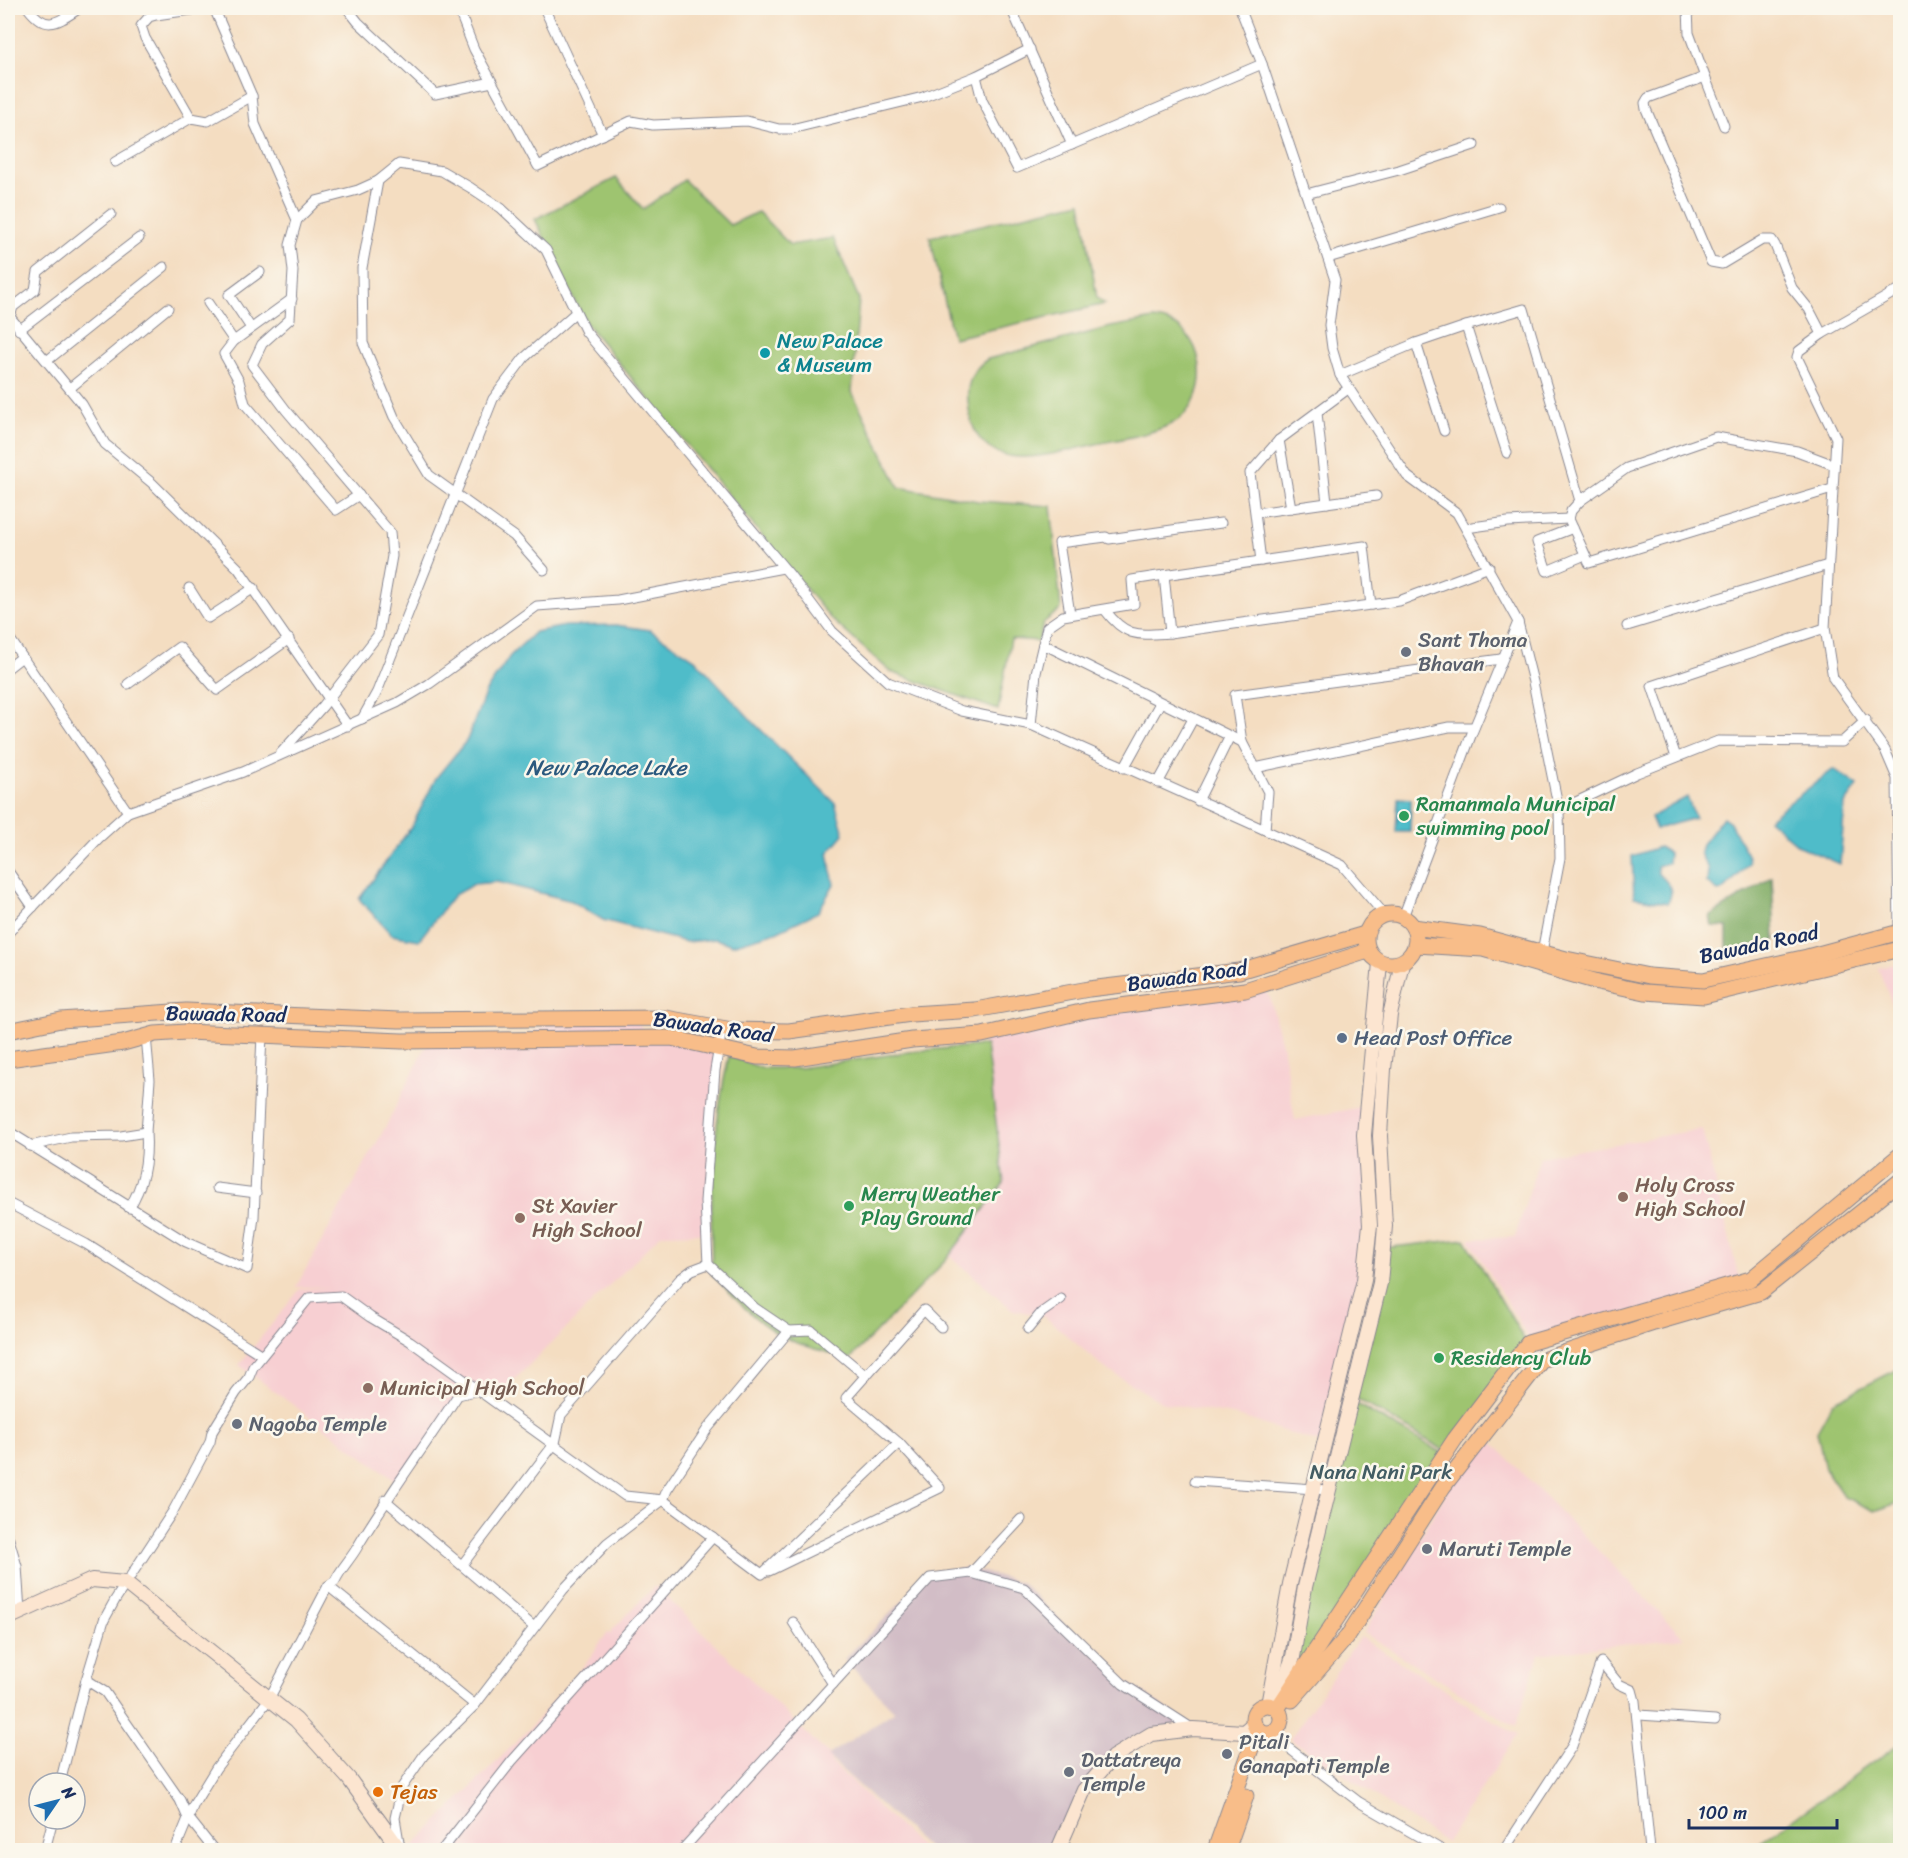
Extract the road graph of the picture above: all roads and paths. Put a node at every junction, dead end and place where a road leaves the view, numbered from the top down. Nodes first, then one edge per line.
1 (28, 8) edge
2 (80, 8) edge
3 (205, 8) edge
4 (214, 8) edge
5 (347, 8) edge
6 (458, 8) edge
7 (1011, 8) edge
8 (1240, 8) edge
9 (1688, 8) edge
10 (545, 10) dead end
11 (1030, 50) junction
12 (1262, 64) junction
13 (976, 76) junction
14 (1705, 77) junction
15 (492, 82) junction
16 (252, 96) junction
17 (190, 118) junction
18 (1724, 126) dead end
19 (603, 135) junction
20 (1072, 145) junction
21 (1474, 145) dead end
22 (115, 162) dead end
23 (378, 181) junction
24 (1306, 194) junction
25 (1499, 207) dead end
26 (111, 214) dead end
27 (297, 220) junction
28 (139, 238) dead end
29 (1328, 258) junction
30 (164, 267) dead end
31 (260, 272) dead end
32 (1900, 290) edge
33 (292, 299) junction
34 (208, 303) dead end
35 (168, 308) dead end
36 (575, 313) junction
37 (1466, 326) junction
38 (251, 328) junction
39 (19, 330) junction
40 (1822, 334) junction
41 (234, 341) junction
42 (1416, 343) junction
43 (48, 360) junction
44 (1340, 375) junction
45 (70, 388) junction
46 (1348, 389) junction
47 (1317, 413) junction
48 (1444, 431) dead end
49 (1279, 440) junction
50 (1507, 453) dead end
51 (1834, 465) junction
52 (1832, 489) junction
53 (359, 495) junction
54 (456, 495) junction
55 (1376, 496) dead end
56 (1580, 501) junction
57 (1327, 503) junction
58 (1291, 508) junction
59 (1256, 513) junction
60 (1571, 523) junction
61 (1221, 524) dead end
62 (1466, 528) junction
63 (1585, 555) junction
64 (1261, 561) junction
65 (1828, 565) junction
66 (1489, 567) junction
67 (783, 568) junction
68 (544, 570) dead end
69 (1164, 575) junction
70 (189, 588) dead end
71 (254, 588) junction
72 (1371, 605) junction
73 (1105, 610) junction
74 (1070, 614) junction
75 (1518, 622) junction
76 (1627, 626) dead end
77 (1825, 628) junction
78 (1170, 633) junction
79 (8, 636) edge
80 (289, 639) junction
81 (1043, 644) junction
82 (22, 657) junction
83 (1501, 659) junction
84 (8, 668) edge
85 (128, 684) dead end
86 (329, 699) junction
87 (1160, 703) junction
88 (1193, 719) junction
89 (362, 720) junction
90 (1866, 720) junction
91 (1031, 725) junction
92 (348, 726) junction
93 (1474, 727) junction
94 (1230, 736) junction
95 (1242, 742) junction
96 (280, 754) junction
97 (1677, 757) junction
98 (1124, 768) junction
99 (1255, 768) junction
100 (1158, 783) junction
101 (1198, 801) junction
102 (1559, 810) junction
103 (128, 812) junction
104 (1265, 830) junction
105 (8, 871) edge
106 (33, 907) junction
107 (1384, 914) junction
108 (1408, 922) junction
109 (1900, 932) edge
110 (8, 933) edge
111 (1365, 934) junction
112 (1416, 945) junction
113 (1900, 949) edge
114 (1368, 951) junction
115 (1542, 952) junction
116 (1380, 963) junction
117 (1402, 963) junction
118 (722, 1029) junction
119 (8, 1031) edge
120 (262, 1035) junction
121 (147, 1036) junction
122 (718, 1047) junction
123 (8, 1059) edge
124 (8, 1131) edge
125 (146, 1132) junction
126 (30, 1146) junction
127 (1900, 1155) edge
128 (1900, 1181) edge
129 (217, 1188) dead end
130 (256, 1193) junction
131 (8, 1203) edge
132 (129, 1208) junction
133 (708, 1264) junction
134 (1751, 1279) junction
135 (1761, 1292) junction
136 (1060, 1299) dead end
137 (941, 1327) dead end
138 (1028, 1329) dead end
139 (789, 1331) junction
140 (262, 1355) junction
141 (866, 1376) junction
142 (479, 1390) junction
143 (1493, 1390) junction
144 (1508, 1402) junction
145 (555, 1443) junction
146 (899, 1443) junction
147 (1195, 1481) dead end
148 (1314, 1487) junction
149 (1329, 1490) junction
150 (385, 1500) junction
151 (663, 1500) junction
152 (1021, 1519) dead end
153 (8, 1536) edge
154 (713, 1537) junction
155 (462, 1565) junction
156 (971, 1573) junction
157 (762, 1574) junction
158 (125, 1583) junction
159 (328, 1586) junction
160 (14, 1615) edge
161 (793, 1622) dead end
162 (534, 1627) junction
163 (86, 1680) junction
164 (833, 1684) junction
165 (269, 1699) junction
166 (476, 1705) junction
167 (1275, 1709) junction
168 (1639, 1715) junction
169 (1715, 1720) dead end
170 (1261, 1729) junction
171 (1193, 1730) junction
172 (63, 1771) edge
173 (187, 1816) junction
174 (50, 1831) edge
175 (1649, 1850) edge
176 (45, 1851) edge
177 (175, 1851) edge
178 (214, 1851) edge
179 (400, 1851) edge
180 (441, 1851) edge
181 (682, 1851) edge
182 (1058, 1851) edge
183 (1215, 1851) edge
184 (1227, 1851) edge
185 (1442, 1851) edge
186 (1504, 1851) edge

1 - 2 street
3 - 17 street
4 - 16 street
5 - 15 street
6 - 15 street
7 - 11 street
8 - 12 street
9 - 14 street
10 - 19 street
11 - 13 street
11 - 20 street
12 - 20 street
12 - 24 street
13 - 19 street
13 - 20 street
14 - 18 street
14 - 40 street
15 - 19 street
16 - 17 street
16 - 27 street
17 - 22 street
21 - 24 street
23 - 27 street
23 - 36 street
23 - 54 street
24 - 29 street
25 - 29 street
26 - 39 street
27 - 33 street
28 - 39 street
29 - 44 street
30 - 43 street
31 - 38 street
32 - 40 street
33 - 38 street
33 - 53 street
34 - 41 street
35 - 45 street
36 - 54 street
36 - 67 street
37 - 42 street
37 - 50 street
37 - 56 street
38 - 41 street
39 - 43 street
40 - 51 street
41 - 53 street
42 - 44 street
42 - 48 street
43 - 45 street
44 - 46 street
45 - 71 street
46 - 47 street
46 - 62 street
47 - 49 street
47 - 57 street
49 - 58 street
49 - 59 street
51 - 52 street
51 - 56 street
52 - 63 street
52 - 65 street
53 - 86 street
54 - 68 street
54 - 89 street
55 - 57 street
56 - 60 street
57 - 58 street
58 - 59 street
59 - 64 street
60 - 62 street
60 - 63 street
60 - 63 street
61 - 74 street
62 - 66 street
64 - 69 street
64 - 72 street
65 - 76 street
65 - 77 street
66 - 72 street
66 - 75 street
67 - 89 street
67 - 91 street
69 - 73 street
69 - 78 street
70 - 71 street
71 - 80 street
72 - 78 street
73 - 74 street
73 - 78 street
74 - 81 street
75 - 83 street
75 - 102 street
77 - 90 street
77 - 97 street
79 - 82 street
80 - 85 street
80 - 86 street
81 - 87 street
81 - 91 street
82 - 84 street
82 - 103 street
83 - 93 street
83 - 95 street
86 - 92 street
86 - 96 street
87 - 88 street
87 - 98 street
88 - 94 street
88 - 100 street
89 - 92 street
90 - 97 street
90 - 109 street
91 - 98 street
92 - 96 street
93 - 99 street
93 - 108 street
94 - 95 street
94 - 101 street
95 - 99 street
96 - 103 street
97 - 102 street
98 - 100 street
99 - 104 street
100 - 101 street
101 - 104 street
102 - 115 street
103 - 106 street
104 - 107 street
105 - 106 street
106 - 110 street
107 - 108 main road
107 - 111 main road
108 - 112 main road
108 - 115 main road, Bawada Road
109 - 115 main road, Bawada Road
111 - 114 main road
111 - 118 main road
112 - 113 main road
112 - 117 main road
114 - 116 main road
114 - 122 main road, Bawada Road
116 - 117 main road
116 - 148 main road
117 - 149 main road
118 - 119 main road
118 - 122 street
120 - 121 main road, Bawada Road
120 - 122 main road, Bawada Road
120 - 130 street
121 - 123 main road, Bawada Road
121 - 125 street
122 - 133 street
124 - 126 street
125 - 126 street
125 - 132 street
126 - 132 street
127 - 134 main road
128 - 135 main road
129 - 130 street
130 - 132 street
131 - 140 street
133 - 139 street
133 - 145 street
134 - 135 main road
134 - 143 main road
135 - 144 main road
136 - 138 street
137 - 141 street
139 - 141 street
139 - 151 street
140 - 142 street
140 - 158 street
141 - 146 street
142 - 145 street
142 - 150 street
143 - 144 main road
143 - 167 main road
144 - 167 main road
145 - 151 street
145 - 155 street
146 - 157 street
146 - 157 street
147 - 148 street
148 - 149 street
148 - 167 main road
149 - 167 main road
150 - 155 street
150 - 159 street
151 - 154 street
151 - 162 street
152 - 156 street
153 - 160 street
154 - 157 street
154 - 180 street
155 - 162 street
156 - 164 street
156 - 171 street
158 - 160 main road
158 - 163 street
158 - 165 main road
159 - 165 street
159 - 166 street
161 - 164 street
162 - 166 street
163 - 172 street
163 - 173 street
164 - 181 street
165 - 173 street
165 - 179 main road
166 - 179 street
167 - 170 main road
167 - 170 main road
168 - 169 street
168 - 175 street
168 - 186 street
170 - 171 main road
170 - 183 main road
170 - 184 main road
170 - 185 street
171 - 182 main road
173 - 177 street
173 - 178 street
174 - 176 street

